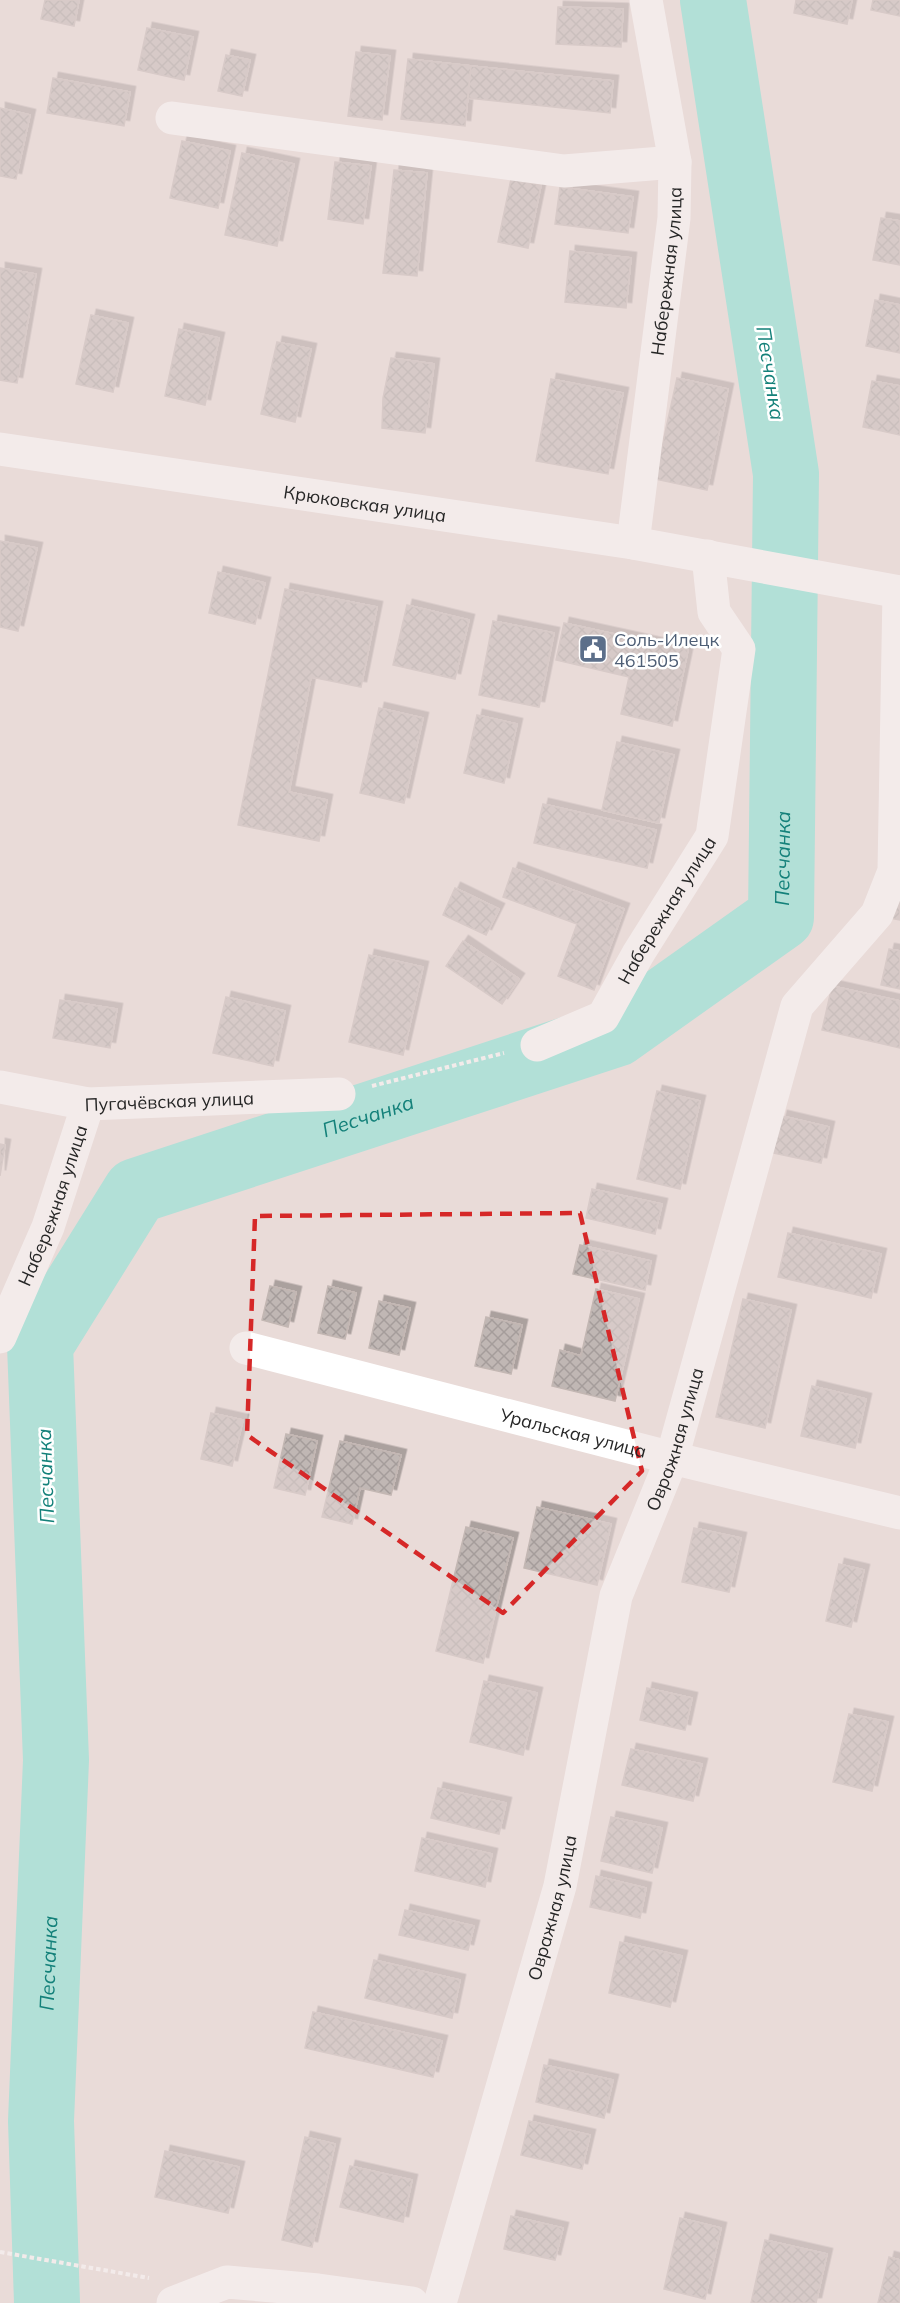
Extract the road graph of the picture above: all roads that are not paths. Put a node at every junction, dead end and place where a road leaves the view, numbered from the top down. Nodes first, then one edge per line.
1 (646, 0) edge
2 (172, 118) dead end
3 (675, 162) junction
4 (0, 450) edge
5 (633, 543) junction
6 (719, 558) junction
7 (900, 592) edge
8 (537, 1045) road end
9 (0, 1087) edge
10 (339, 1094) road end
11 (88, 1104) junction
12 (0, 1337) edge
13 (246, 1348) dead end
14 (672, 1458) junction
15 (900, 1513) edge
16 (172, 2303) edge
17 (412, 2303) edge
18 (440, 2303) edge

1 - 3 street, Набережная улица
2 - 3 street
3 - 5 street, Набережная улица
4 - 5 street, Крюковская улица
5 - 6 street, Крюковская улица
6 - 7 street, Крюковская улица
6 - 8 street, Набережная улица
7 - 14 street, Овражная улица
9 - 11 street, Пугачёвская улица
10 - 11 street, Пугачёвская улица
11 - 12 street, Набережная улица
13 - 14 street, Уральская улица
14 - 15 street, Уральская улица
14 - 18 street, Овражная улица
16 - 17 street

